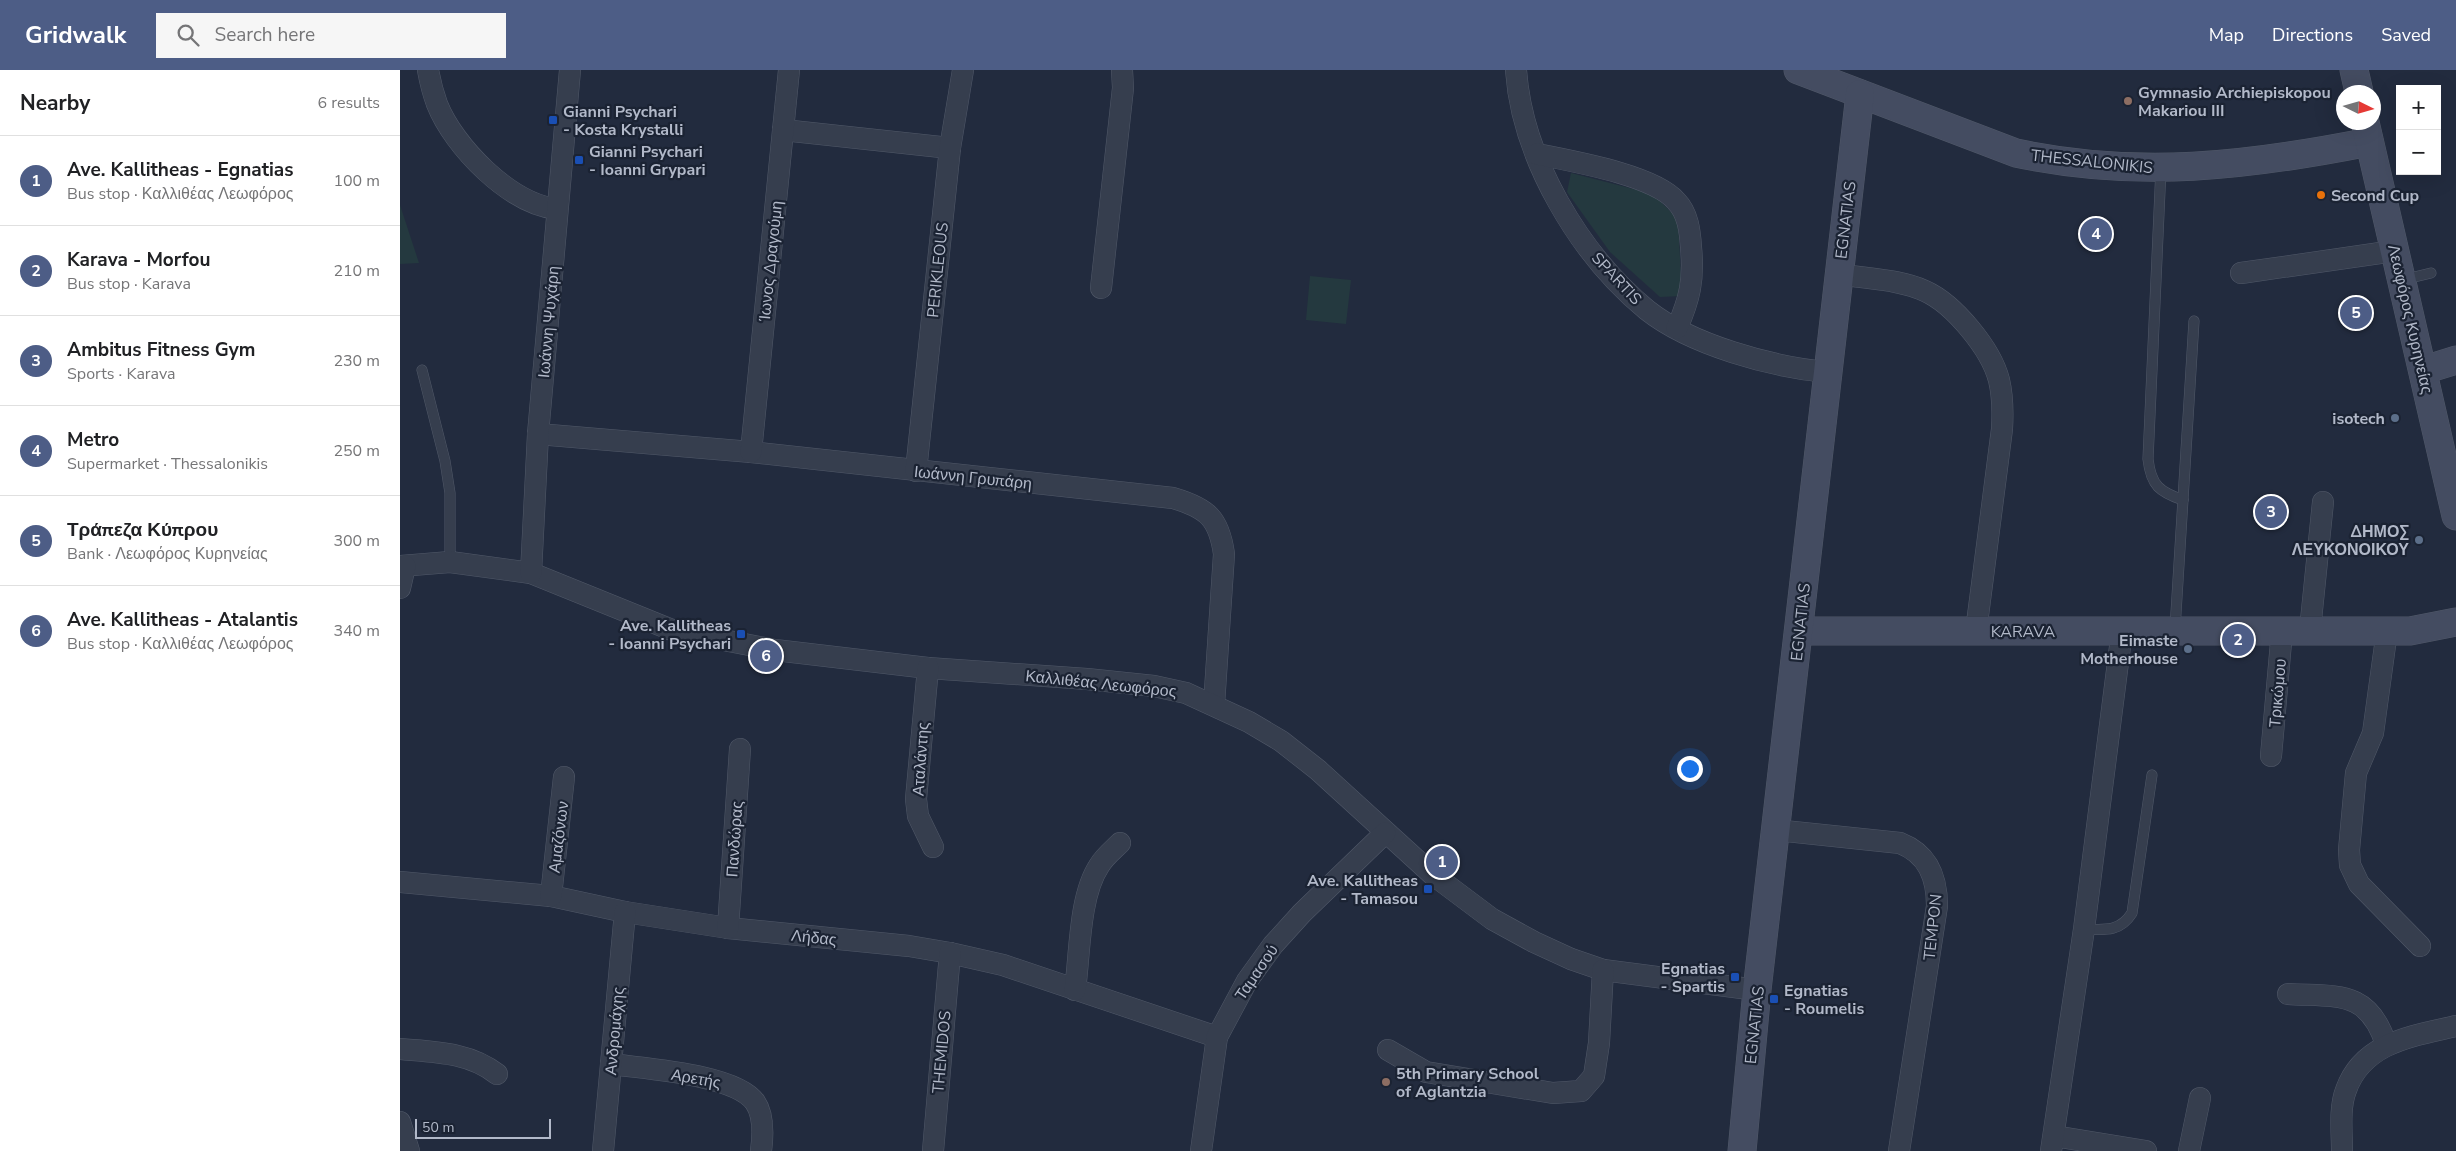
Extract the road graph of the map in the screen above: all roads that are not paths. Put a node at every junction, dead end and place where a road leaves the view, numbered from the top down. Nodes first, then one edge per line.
1 (428, 70) edge
2 (570, 70) edge
3 (790, 70) edge
4 (963, 70) edge
5 (1122, 70) edge
6 (1516, 70) edge
7 (1798, 70) edge
8 (2354, 70) edge
9 (2357, 85) edge
10 (1860, 94) junction
11 (783, 130) junction
12 (2367, 132) edge
13 (950, 148) junction
14 (1537, 154) junction
15 (2161, 168) junction
16 (557, 209) junction
17 (2394, 250) junction
18 (2242, 273) dead end
19 (2430, 273) dead end
20 (1839, 274) junction
21 (2401, 280) junction
22 (1101, 288) dead end
23 (2194, 321) dead end
24 (1677, 328) junction
25 (2456, 360) edge
26 (422, 370) dead end
27 (2424, 370) junction
28 (1827, 372) junction
29 (538, 434) junction
30 (751, 452) junction
31 (916, 471) junction
32 (2183, 500) junction
33 (2323, 502) dead end
34 (2456, 516) edge
35 (450, 562) junction
36 (402, 566) edge
37 (531, 573) junction
38 (400, 588) edge
39 (2456, 622) edge
40 (2174, 630) junction
41 (2310, 630) junction
42 (1800, 631) junction
43 (1976, 631) junction
44 (2122, 631) junction
45 (2282, 631) junction
46 (2387, 632) junction
47 (928, 668) junction
48 (1214, 705) junction
49 (740, 749) dead end
50 (2271, 756) dead end
51 (2152, 775) dead end
52 (564, 777) dead end
53 (1776, 830) junction
54 (1385, 833) junction
55 (1120, 843) dead end
56 (933, 847) dead end
57 (400, 882) edge
58 (551, 896) junction
59 (625, 912) junction
60 (728, 928) junction
61 (2084, 929) junction
62 (2420, 946) dead end
63 (950, 953) junction
64 (1604, 970) junction
65 (1075, 990) junction
66 (1758, 990) junction
67 (2288, 994) dead end
68 (2456, 1026) edge
69 (1217, 1037) junction
70 (2386, 1044) junction
71 (400, 1048) edge
72 (1388, 1050) dead end
73 (611, 1064) junction
74 (497, 1074) dead end
75 (2200, 1098) dead end
76 (400, 1122) edge
77 (2053, 1143) edge
78 (409, 1151) edge
79 (602, 1151) edge
80 (761, 1151) edge
81 (933, 1151) edge
82 (1202, 1151) edge
83 (1742, 1151) edge
84 (1899, 1151) edge
85 (2146, 1151) edge
86 (2189, 1151) edge
87 (2342, 1151) edge

1 - 16 street
2 - 16 street, Ιωάννη Ψυχάρη
3 - 11 street, Ίωνος Δραγούμη
4 - 13 street, PERIKLEOUS
5 - 22 street
6 - 14 street, SPARTIS
7 - 10 street, THESSALONIKIS
8 - 9 street
10 - 15 street, THESSALONIKIS
10 - 20 street, EGNATIAS
11 - 13 street
11 - 30 street, Ίωνος Δραγούμη
12 - 15 street, THESSALONIKIS
12 - 17 street, Λεωφόρος Κυρηνείας
13 - 31 street, PERIKLEOUS
14 - 24 street, SPARTIS
14 - 24 street
15 - 32 lane
16 - 29 street, Ιωάννη Ψυχάρη
17 - 18 street
17 - 21 street, Λεωφόρος Κυρηνείας
19 - 21 lane
20 - 28 street, EGNATIAS
20 - 43 street
21 - 27 street, Λεωφόρος Κυρηνείας
23 - 32 lane
24 - 28 street, SPARTIS
25 - 27 street
26 - 35 lane
27 - 34 street, Λεωφόρος Κυρηνείας
28 - 42 street, EGNATIAS
29 - 30 street, Ιωάννη Γρυπάρη
29 - 37 street, Ιωάννη Ψυχάρη
30 - 31 street, Ιωάννη Γρυπάρη
31 - 48 street, Ιωάννη Γρυπάρη
32 - 40 lane
33 - 41 street
35 - 36 street, Καλλιθέας Λεωφόρος
35 - 37 street, Καλλιθέας Λεωφόρος
36 - 38 street
37 - 47 street, Καλλιθέας Λεωφόρος
39 - 46 street, KARAVA
40 - 44 street, KARAVA
40 - 45 street, KARAVA
41 - 45 street, KARAVA
41 - 46 street, KARAVA
42 - 43 street, KARAVA
42 - 53 street, EGNATIAS
43 - 44 street, KARAVA
44 - 61 street
45 - 50 street, Τρικώμου
46 - 62 street
47 - 48 street, Καλλιθέας Λεωφόρος
47 - 56 street, Αταλάντης
48 - 54 street, Καλλιθέας Λεωφόρος
49 - 60 street, Πανδώρας
51 - 61 lane
52 - 58 street, Αμαζόνων
53 - 66 street, EGNATIAS
53 - 84 street, TEMPON
54 - 64 street, Καλλιθέας Λεωφόρος
54 - 69 street, Ταμασού
55 - 65 street
57 - 58 street, Λήδας
58 - 59 street, Λήδας
59 - 60 street, Λήδας
59 - 73 street, Ανδρομάχης
60 - 63 street, Λήδας
61 - 77 street
63 - 65 street, Λήδας
63 - 81 street, THEMIDOS
64 - 66 street, Καλλιθέας Λεωφόρος
64 - 72 street
65 - 69 street, Λήδας
66 - 83 street, EGNATIAS
67 - 70 street
68 - 70 street
69 - 82 street, Ταμασού
70 - 87 street
71 - 74 street
73 - 79 street, Ανδρομάχης
73 - 80 street, Αρετής
75 - 86 street
76 - 78 street
77 - 85 street

